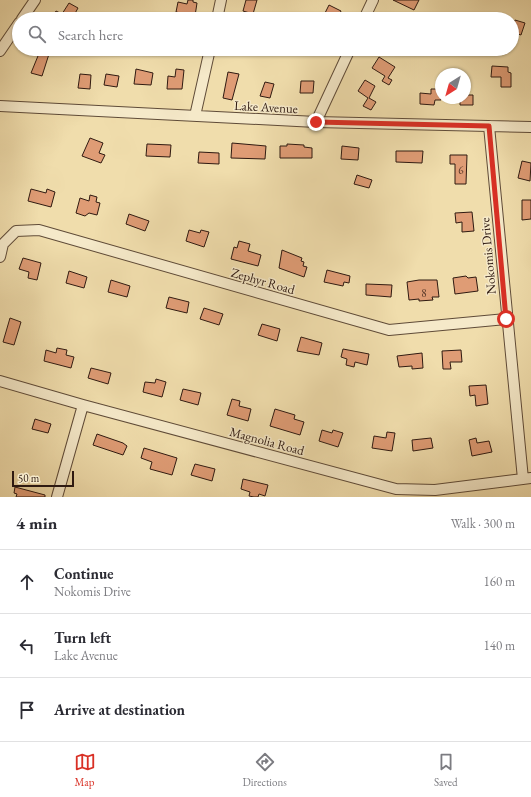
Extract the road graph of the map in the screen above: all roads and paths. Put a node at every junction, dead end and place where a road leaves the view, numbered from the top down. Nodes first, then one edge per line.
1 (35, 0) edge
2 (221, 0) edge
3 (373, 0) edge
4 (27, 12) edge
5 (218, 12) edge
6 (367, 12) edge
7 (12, 33) edge
8 (0, 51) edge
9 (208, 56) edge
10 (347, 56) edge
11 (0, 106) edge
12 (195, 116) junction
13 (316, 122) junction
14 (531, 124) edge
15 (489, 126) junction
16 (0, 257) edge
17 (506, 319) junction
18 (0, 381) edge
19 (83, 405) junction
20 (527, 479) edge
21 (435, 493) edge
22 (57, 497) edge

1 - 4 street
2 - 5 street
3 - 6 street
7 - 8 street
9 - 12 street
10 - 13 street
11 - 12 street, Lake Avenue
12 - 13 street, Lake Avenue
13 - 15 street, Lake Avenue
14 - 15 street, Lake Avenue
15 - 17 street, Nokomis Drive
16 - 17 street, Zephyr Road
17 - 20 street, Nokomis Drive
18 - 19 street, Magnolia Road
19 - 21 street, Magnolia Road
19 - 22 street
20 - 21 street, Magnolia Road

